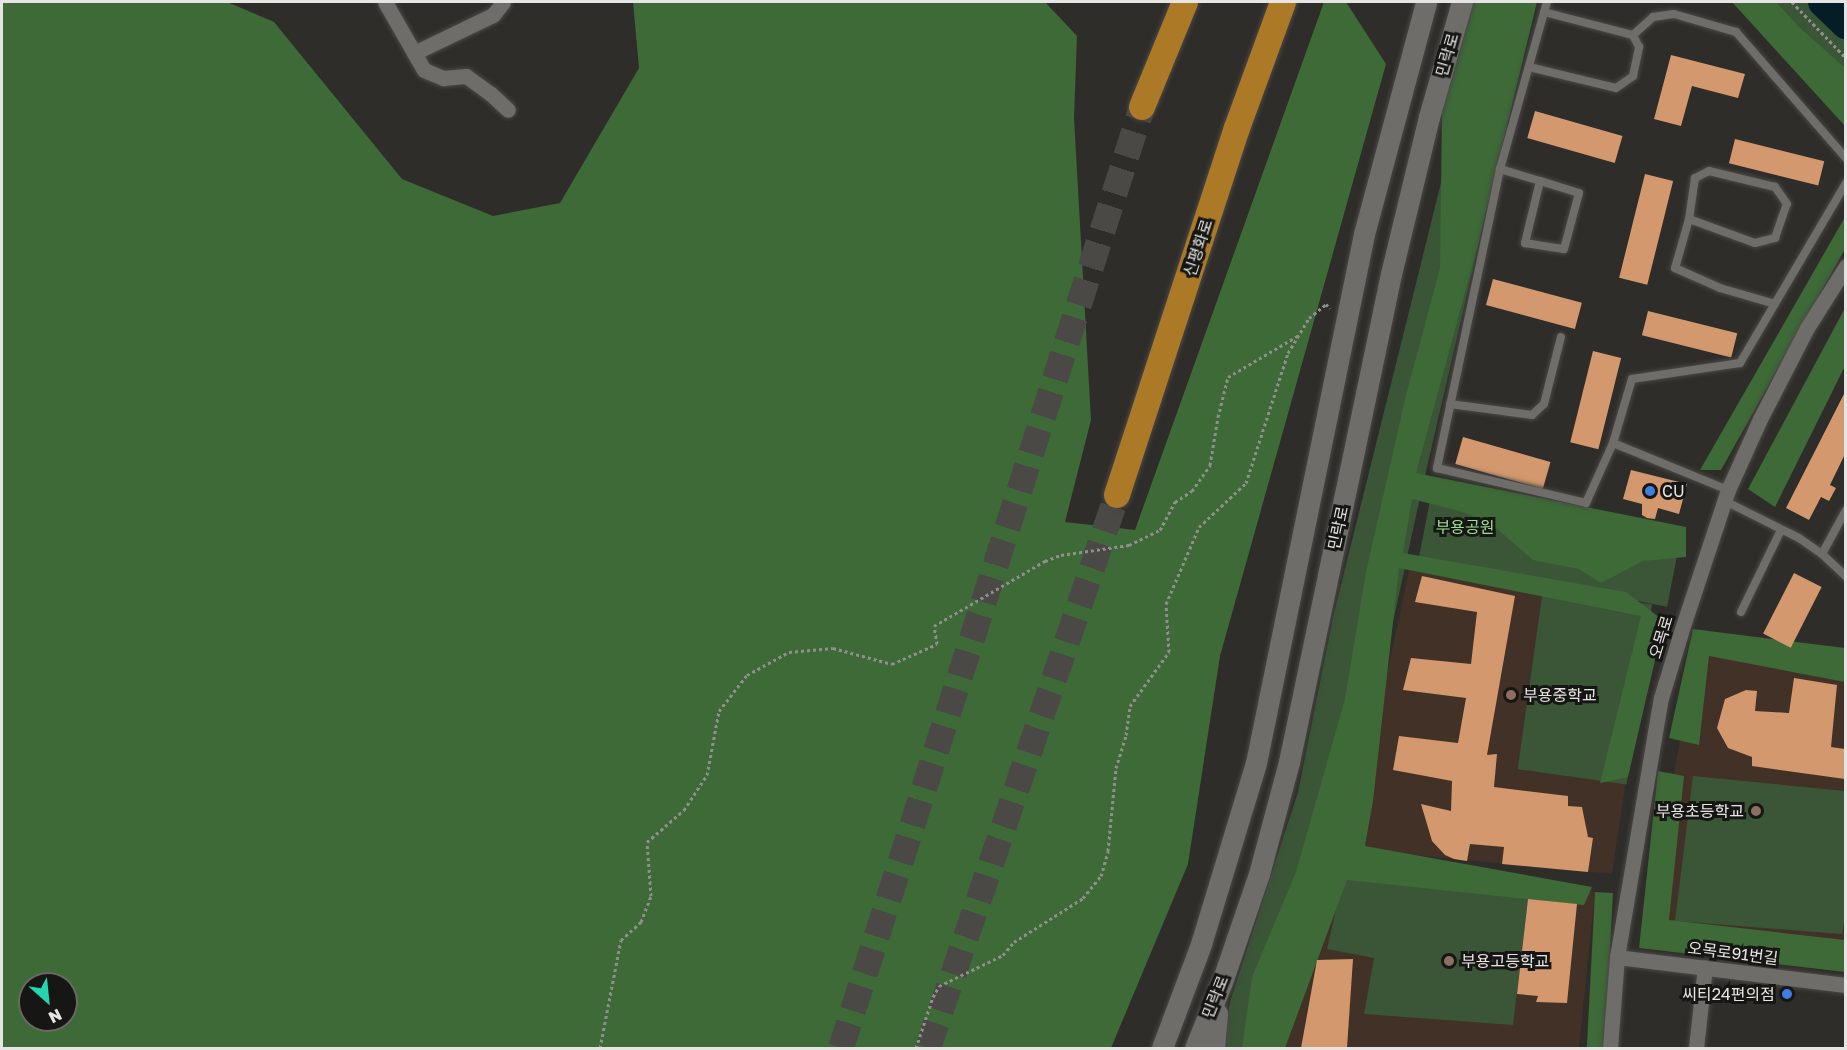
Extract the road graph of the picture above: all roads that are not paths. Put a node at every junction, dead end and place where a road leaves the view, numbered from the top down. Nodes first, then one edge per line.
1 (385, 2) edge
2 (502, 2) edge
3 (1185, 2) edge
4 (1282, 2) edge
5 (1426, 2) edge
6 (1462, 2) edge
7 (1547, 2) edge
8 (1544, 12) junction
9 (1633, 35) junction
10 (414, 53) junction
11 (1529, 68) junction
12 (1142, 107) tunnel mouth
13 (508, 110) dead end
14 (1845, 158) edge
15 (1500, 169) junction
16 (1540, 181) junction
17 (1845, 183) edge
18 (1689, 219) junction
19 (1845, 266) edge
20 (1775, 304) junction
21 (1561, 337) dead end
22 (1450, 404) junction
23 (1613, 443) junction
24 (1117, 495) tunnel mouth
25 (1726, 495) junction
26 (1845, 510) edge
27 (1781, 530) junction
28 (1822, 554) junction
29 (1845, 576) edge
30 (1741, 612) dead end
31 (1617, 957) junction
32 (1705, 967) junction
33 (1222, 982) junction
34 (1845, 985) edge
35 (1162, 1048) edge
36 (1195, 1048) edge
37 (1214, 1048) edge
38 (1610, 1048) edge
39 (1696, 1048) edge

1 - 10 street
2 - 10 street
3 - 12 highway
4 - 24 highway, 신평화로
5 - 35 main road, 민락로
6 - 33 main road, 민락로
7 - 8 lane
8 - 9 lane
8 - 11 lane
9 - 11 lane
9 - 14 lane
10 - 13 street
11 - 15 lane
15 - 16 lane
15 - 22 lane
16 - 16 lane
17 - 20 lane
18 - 18 lane
18 - 20 lane
19 - 25 street, 오목로
20 - 23 lane
21 - 22 lane
22 - 23 lane
23 - 25 lane
25 - 27 lane
25 - 31 street, 오목로
26 - 28 lane
27 - 28 lane
27 - 30 lane
28 - 29 lane
31 - 32 street, 오목로91번길
31 - 38 street, 오목로
32 - 34 street, 오목로91번길
32 - 39 street
33 - 36 main road, 민락로
33 - 37 main road

